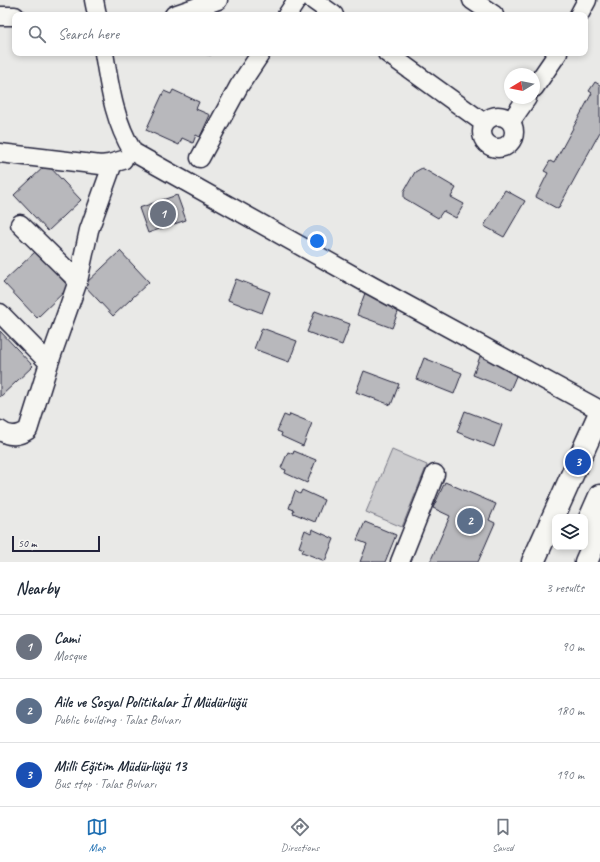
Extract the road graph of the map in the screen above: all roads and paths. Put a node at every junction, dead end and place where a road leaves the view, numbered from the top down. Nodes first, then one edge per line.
1 (94, 0) edge
2 (218, 0) edge
3 (297, 0) edge
4 (313, 0) edge
5 (472, 0) edge
6 (587, 0) edge
7 (96, 12) edge
8 (183, 12) edge
9 (289, 12) edge
10 (330, 12) edge
11 (490, 12) edge
12 (581, 12) edge
13 (0, 16) edge
14 (12, 16) edge
15 (104, 56) edge
16 (259, 56) edge
17 (391, 56) edge
18 (554, 56) edge
19 (540, 78) edge
20 (523, 104) edge
21 (511, 121) junction
22 (484, 122) junction
23 (133, 152) junction
24 (0, 153) edge
25 (200, 158) dead end
26 (114, 163) junction
27 (20, 224) dead end
28 (78, 281) junction
29 (0, 313) edge
30 (49, 363) junction
31 (600, 410) edge
32 (600, 413) edge
33 (0, 430) edge
34 (435, 474) dead end
35 (600, 496) edge
36 (588, 523) edge
37 (600, 530) edge
38 (577, 550) edge
39 (400, 562) edge
40 (533, 562) edge
41 (571, 562) edge
42 (586, 562) edge

1 - 7 street
2 - 8 street
3 - 9 street
4 - 10 street
5 - 11 street
6 - 12 street
13 - 14 street
15 - 23 street
16 - 25 street
17 - 22 street
18 - 19 street
20 - 21 street
21 - 22 street
21 - 22 street
23 - 26 street
23 - 31 street
24 - 26 street
26 - 28 street
27 - 28 street
28 - 30 street
29 - 30 street
30 - 33 street
32 - 40 main road
34 - 39 street
35 - 36 main road
37 - 42 main road
38 - 41 main road

